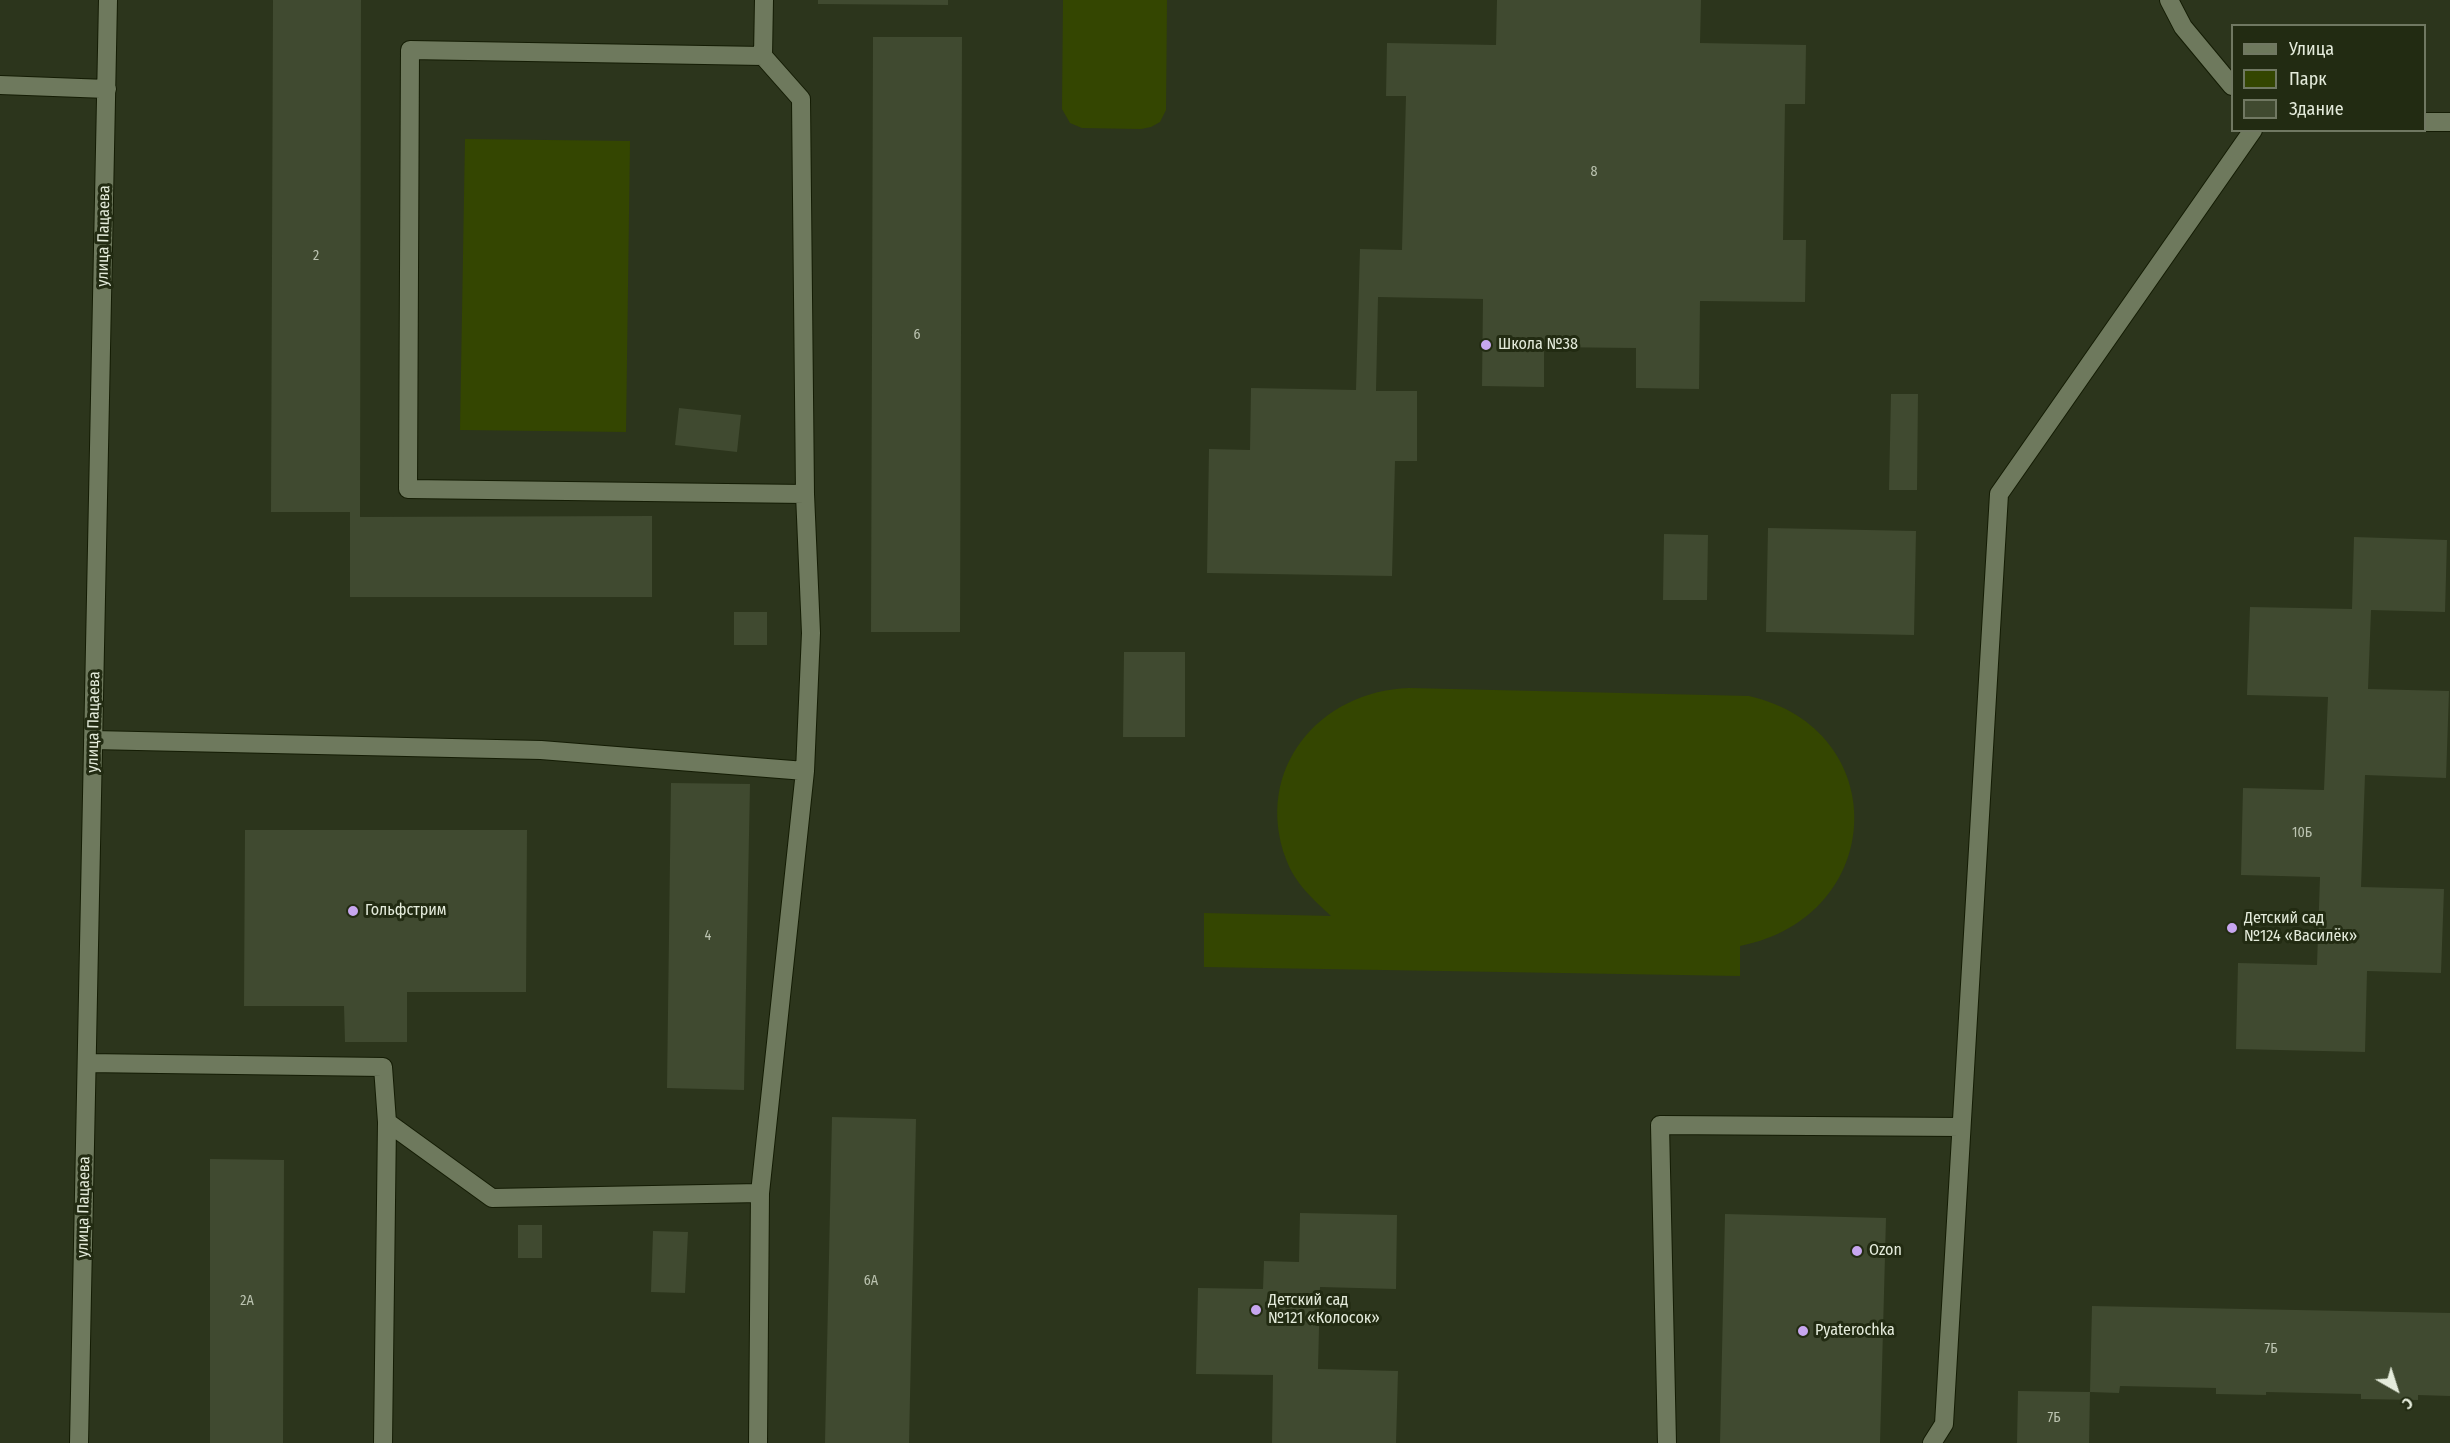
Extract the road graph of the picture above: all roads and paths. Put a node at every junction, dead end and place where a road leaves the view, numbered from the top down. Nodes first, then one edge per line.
1 (108, 0) edge
2 (764, 0) edge
3 (2169, 0) edge
4 (763, 56) junction
5 (0, 85) edge
6 (2231, 85) edge
7 (107, 89) junction
8 (2426, 122) edge
9 (2450, 122) edge
10 (2252, 132) edge
11 (805, 494) junction
12 (93, 740) junction
13 (805, 771) junction
14 (87, 1064) junction
15 (387, 1122) junction
16 (1961, 1128) junction
17 (760, 1193) junction
18 (79, 1443) edge
19 (383, 1443) edge
20 (758, 1443) edge
21 (1667, 1443) edge
22 (1932, 1443) edge

1 - 7 street, улица Пацаева
2 - 4 street
3 - 6 street
4 - 11 street
4 - 11 street
5 - 7 street
7 - 12 street, улица Пацаева
8 - 9 street
10 - 16 street
11 - 13 street
12 - 13 street
12 - 14 street, улица Пацаева
13 - 17 street
14 - 15 street
14 - 18 street, улица Пацаева
15 - 17 street
15 - 19 street
16 - 21 street
16 - 22 street
17 - 20 street

